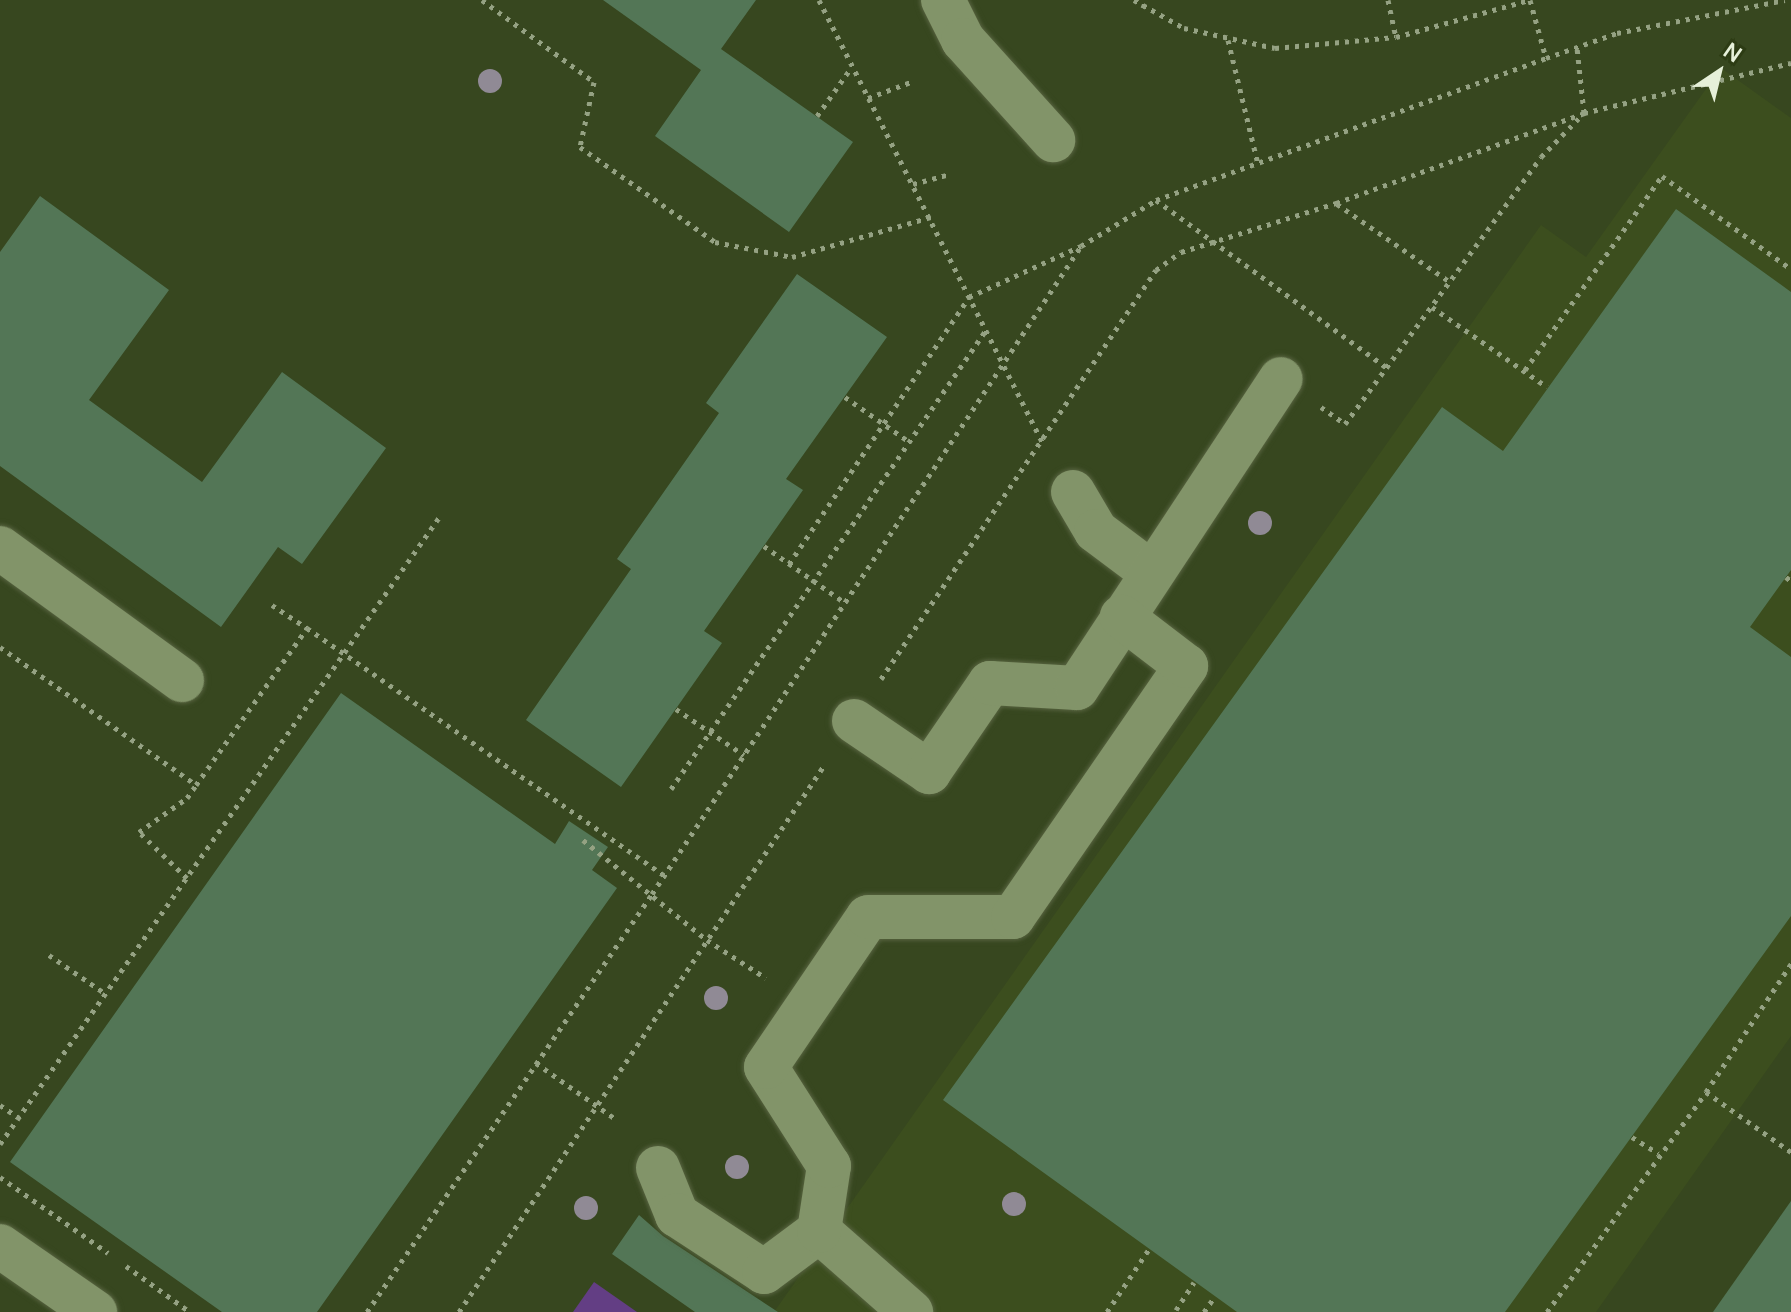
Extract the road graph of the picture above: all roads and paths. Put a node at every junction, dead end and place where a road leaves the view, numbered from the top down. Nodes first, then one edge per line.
1 (819, 0) edge
2 (943, 0) edge
3 (1134, 0) edge
4 (1146, 0) edge
5 (1388, 0) edge
6 (1530, 0) edge
7 (1785, 0) edge
8 (484, 1) edge
9 (1143, 8) junction
10 (1396, 37) junction
11 (1228, 40) junction
12 (1577, 48) junction
13 (1546, 58) junction
14 (1791, 63) edge
15 (851, 67) junction
16 (911, 82) dead end
17 (868, 98) junction
18 (1584, 113) junction
19 (817, 116) dead end
20 (1053, 140) dead end
21 (1258, 164) junction
22 (947, 175) dead end
23 (913, 184) junction
24 (1156, 200) junction
25 (1336, 203) junction
26 (931, 217) junction
27 (1214, 241) junction
28 (1081, 246) junction
29 (1791, 269) edge
30 (1450, 282) junction
31 (969, 297) junction
32 (1432, 307) junction
33 (986, 330) junction
34 (1002, 361) junction
35 (1387, 368) junction
36 (1525, 370) junction
37 (1281, 379) joint
38 (1547, 387) dead end
39 (845, 397) dead end
40 (883, 424) junction
41 (1041, 440) junction
42 (908, 441) junction
43 (1073, 492) dead end
44 (440, 516) dead end
45 (764, 546) dead end
46 (0, 548) edge
47 (789, 564) junction
48 (1152, 573) junction
49 (814, 581) junction
50 (844, 602) junction
51 (272, 605) dead end
52 (1122, 617) junction
53 (307, 628) junction
54 (0, 647) edge
55 (343, 655) junction
56 (182, 680) dead end
57 (676, 709) dead end
58 (854, 721) junction
59 (710, 732) junction
60 (744, 755) junction
61 (196, 785) junction
62 (671, 789) dead end
63 (583, 840) dead end
64 (665, 876) junction
65 (187, 878) junction
66 (652, 894) junction
67 (707, 940) junction
68 (49, 955) dead end
69 (1791, 964) edge
70 (106, 994) junction
71 (807, 1005) junction
72 (536, 1063) junction
73 (1706, 1092) junction
74 (0, 1105) edge
75 (596, 1107) junction
76 (19, 1118) junction
77 (617, 1120) dead end
78 (1632, 1137) dead end
79 (0, 1144) edge
80 (1791, 1152) edge
81 (1658, 1153) junction
82 (658, 1168) dead end
83 (0, 1177) edge
84 (819, 1231) junction
85 (4, 1248) edge
86 (1149, 1249) dead end
87 (1194, 1282) dead end
88 (1215, 1296) dead end
89 (1177, 1311) edge
90 (95, 1312) edge
91 (190, 1312) edge
92 (367, 1312) edge
93 (459, 1312) edge
94 (911, 1312) edge
95 (1107, 1312) edge
96 (1204, 1312) edge
97 (1547, 1312) edge

1 - 15 path
2 - 20 street
3 - 9 path
4 - 9 path
5 - 10 path
6 - 10 path
6 - 13 path
7 - 12 path
8 - 26 path
9 - 11 path
10 - 11 path
11 - 21 path
12 - 13 path
12 - 18 path
13 - 21 path
14 - 18 path
15 - 17 path
15 - 19 path
16 - 17 path
17 - 23 path
18 - 25 path
18 - 30 path
21 - 24 path
22 - 23 path
23 - 26 path
24 - 27 path
24 - 28 path
25 - 27 path
25 - 30 path
26 - 31 path
27 - 35 path
27 - 41 path
28 - 31 path
28 - 34 path
29 - 36 path
30 - 32 path
31 - 33 path
31 - 40 path
32 - 35 path
32 - 36 path
33 - 34 path
33 - 42 path
34 - 41 path
34 - 50 path
35 - 37 path
36 - 38 path
37 - 48 street
39 - 40 path
40 - 42 path
40 - 47 path
41 - 58 path
42 - 49 path
43 - 48 street
44 - 55 path
45 - 47 path
46 - 56 street
47 - 49 path
48 - 52 street
49 - 50 path
49 - 59 path
50 - 60 path
51 - 53 path
52 - 58 street
52 - 71 street
53 - 55 path
53 - 61 path
54 - 61 path
55 - 64 path
55 - 65 path
57 - 59 path
58 - 67 path
59 - 60 path
59 - 62 path
60 - 64 path
61 - 65 path
63 - 66 path
64 - 66 path
65 - 70 path
66 - 67 path
66 - 72 path
67 - 71 path
67 - 75 path
68 - 70 path
69 - 73 path
70 - 76 path
71 - 84 street
72 - 75 path
72 - 92 path
73 - 80 path
73 - 81 path
74 - 76 path
75 - 77 path
75 - 93 path
76 - 79 path
78 - 81 path
81 - 97 path
82 - 84 street
83 - 91 path
84 - 94 street
85 - 90 street
86 - 95 path
87 - 89 path
88 - 96 path

